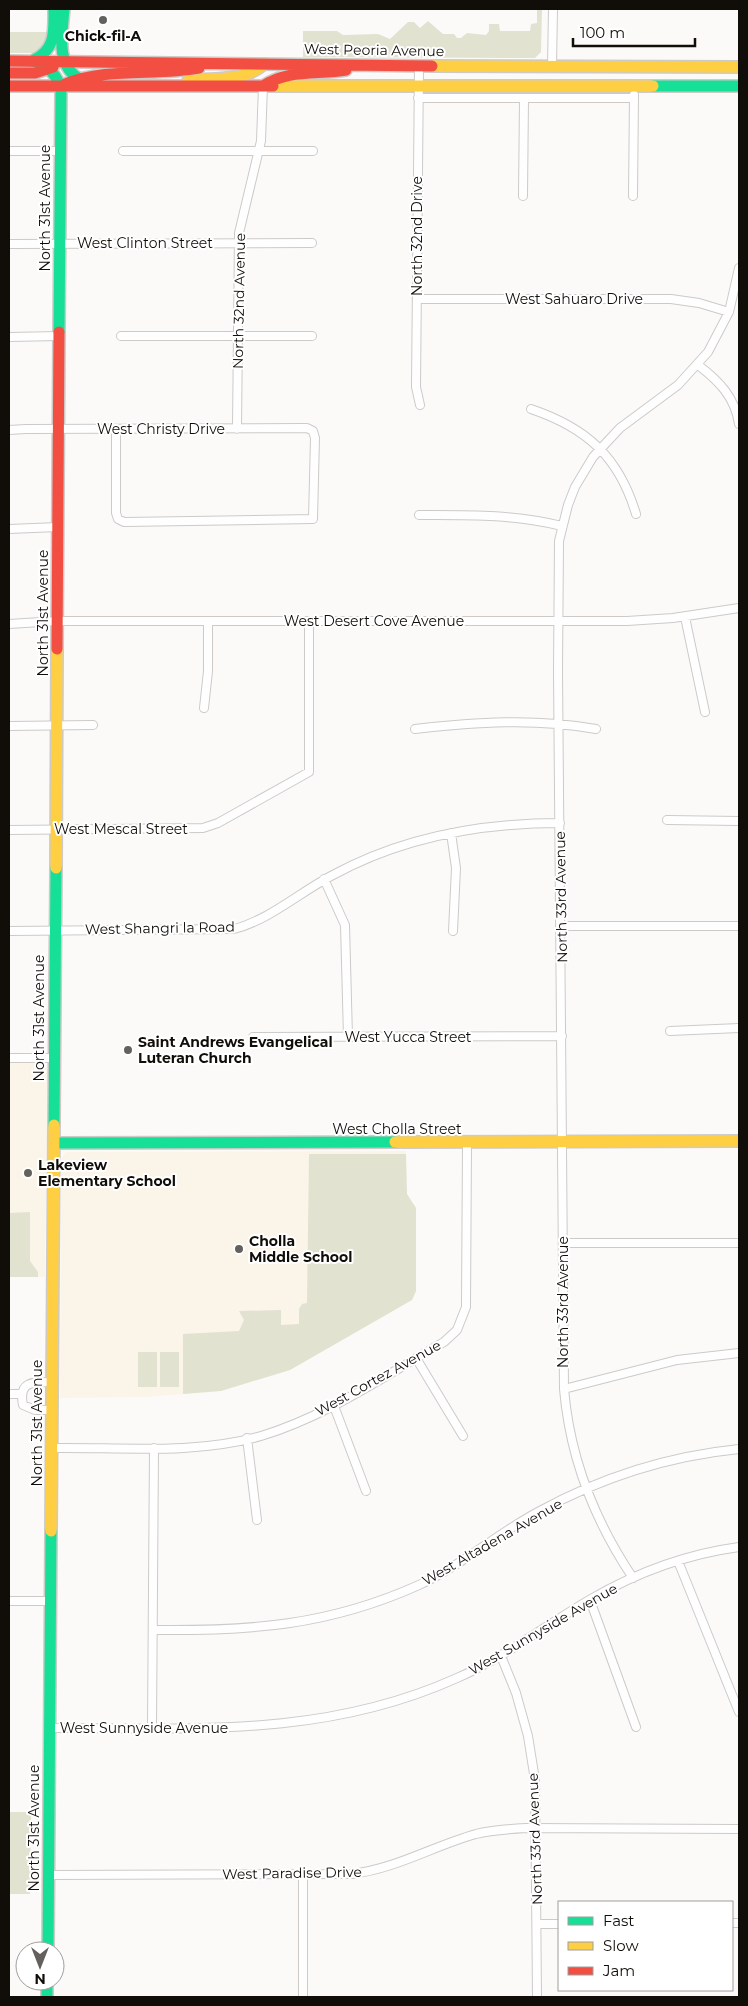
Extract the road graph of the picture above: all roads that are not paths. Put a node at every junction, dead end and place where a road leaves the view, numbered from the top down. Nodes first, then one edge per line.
1 (54, 9) edge
2 (64, 9) edge
3 (552, 9) edge
4 (9, 61) edge
5 (33, 61) junction
6 (63, 61) junction
7 (218, 64) junction
8 (264, 64) junction
9 (362, 66) junction
10 (419, 66) junction
11 (552, 66) junction
12 (739, 67) edge
13 (50, 69) junction
14 (9, 73) edge
15 (76, 79) junction
16 (9, 86) edge
17 (61, 86) junction
18 (112, 86) junction
19 (175, 86) junction
20 (263, 86) junction
21 (552, 86) junction
22 (634, 86) junction
23 (739, 86) edge
24 (418, 92) junction
25 (524, 98) junction
26 (634, 98) junction
27 (9, 151) edge
28 (60, 151) junction
29 (123, 151) dead end
30 (260, 151) junction
31 (313, 151) dead end
32 (523, 196) dead end
33 (633, 196) dead end
34 (60, 242) junction
35 (238, 243) junction
36 (9, 244) edge
37 (312, 244) dead end
38 (739, 268) edge
39 (417, 299) junction
40 (729, 312) junction
41 (60, 336) junction
42 (120, 336) dead end
43 (238, 336) junction
44 (312, 336) dead end
45 (9, 337) edge
46 (698, 364) junction
47 (420, 405) dead end
48 (532, 409) dead end
49 (739, 424) edge
50 (58, 429) junction
51 (116, 429) junction
52 (237, 429) junction
53 (9, 430) edge
54 (600, 448) junction
55 (636, 514) dead end
56 (419, 515) dead end
57 (562, 526) junction
58 (58, 527) junction
59 (9, 529) edge
60 (739, 608) edge
61 (685, 617) junction
62 (57, 621) junction
63 (208, 621) junction
64 (309, 621) junction
65 (558, 621) junction
66 (9, 624) edge
67 (204, 708) dead end
68 (705, 712) dead end
69 (559, 723) junction
70 (57, 725) junction
71 (93, 725) dead end
72 (9, 726) edge
73 (415, 729) dead end
74 (596, 730) dead end
75 (667, 820) dead end
76 (739, 821) edge
77 (560, 823) junction
78 (56, 829) junction
79 (9, 830) edge
80 (451, 834) junction
81 (324, 879) junction
82 (561, 926) junction
83 (739, 926) edge
84 (55, 930) junction
85 (9, 931) edge
86 (454, 931) dead end
87 (739, 1028) edge
88 (670, 1032) dead end
89 (562, 1036) junction
90 (253, 1037) dead end
91 (348, 1037) junction
92 (9, 1058) edge
93 (54, 1058) junction
94 (739, 1141) edge
95 (55, 1143) junction
96 (563, 1143) junction
97 (467, 1144) junction
98 (564, 1243) junction
99 (739, 1243) edge
100 (739, 1353) edge
101 (416, 1358) junction
102 (52, 1382) junction
103 (564, 1389) junction
104 (9, 1394) edge
105 (21, 1394) junction
106 (334, 1406) junction
107 (52, 1410) junction
108 (463, 1436) dead end
109 (247, 1438) junction
110 (52, 1448) junction
111 (154, 1448) junction
112 (739, 1449) edge
113 (586, 1489) junction
114 (366, 1491) dead end
115 (257, 1520) dead end
116 (739, 1547) edge
117 (678, 1561) junction
118 (633, 1578) junction
119 (590, 1600) junction
120 (9, 1601) edge
121 (50, 1601) junction
122 (153, 1630) junction
123 (501, 1656) junction
124 (739, 1712) edge
125 (152, 1727) junction
126 (636, 1727) dead end
127 (49, 1728) junction
128 (536, 1828) junction
129 (739, 1829) edge
130 (303, 1874) junction
131 (48, 1875) junction
132 (537, 1924) junction
133 (558, 1924) edge
134 (48, 1941) edge
135 (303, 1997) edge
136 (537, 1997) edge

1 - 5 street
2 - 6 street
3 - 11 street
4 - 5 street, West Peoria Avenue
5 - 6 street, West Peoria Avenue
5 - 13 street
6 - 7 street, West Peoria Avenue
6 - 13 street
6 - 15 street
7 - 8 street, West Peoria Avenue
7 - 15 street
8 - 9 street, West Peoria Avenue
8 - 19 street
9 - 10 street, West Peoria Avenue
9 - 20 street
10 - 11 street, West Peoria Avenue
10 - 24 street, North 32nd Drive
11 - 12 street, West Peoria Avenue
11 - 21 street
13 - 14 street
13 - 17 street
15 - 17 street
15 - 18 street
16 - 17 street
17 - 18 street
17 - 28 street, North 31st Avenue
18 - 19 street
19 - 20 street
20 - 24 street
20 - 30 street, North 32nd Avenue
21 - 22 street
21 - 24 street
22 - 23 street
22 - 26 street
24 - 25 street
24 - 39 street, North 32nd Drive
25 - 26 street
25 - 32 street
26 - 33 street
27 - 28 street
28 - 34 street, North 31st Avenue
29 - 30 street
30 - 31 street
30 - 35 street, North 32nd Avenue
34 - 35 street, West Clinton Street
34 - 36 street, West Clinton Street
34 - 41 street, North 31st Avenue
35 - 37 street, West Clinton Street
35 - 43 street, North 32nd Avenue
38 - 40 street, North 33rd Avenue
39 - 40 street, West Sahuaro Drive
39 - 47 street, North 32nd Drive
40 - 46 street, North 33rd Avenue
41 - 45 street
41 - 50 street, North 31st Avenue
42 - 43 street
43 - 44 street
43 - 52 street, North 32nd Avenue
46 - 49 street
46 - 54 street, North 33rd Avenue
48 - 54 street
50 - 51 street, West Christy Drive
50 - 53 street, West Christy Drive
50 - 58 street, North 31st Avenue
51 - 52 street, West Christy Drive
51 - 52 street, West Christy Drive
54 - 55 street
54 - 57 street, North 33rd Avenue
56 - 57 street
57 - 65 street, North 33rd Avenue
58 - 59 street
58 - 62 street, North 31st Avenue
60 - 61 street, West Desert Cove Avenue
61 - 65 street, West Desert Cove Avenue
61 - 68 street
62 - 63 street, West Desert Cove Avenue
62 - 66 street, West Desert Cove Avenue
62 - 70 street, North 31st Avenue
63 - 64 street, West Desert Cove Avenue
63 - 67 street
64 - 65 street, West Desert Cove Avenue
64 - 78 street, West Mescal Street
65 - 69 street, North 33rd Avenue
69 - 73 street
69 - 74 street
69 - 77 street, North 33rd Avenue
70 - 71 street
70 - 72 street
70 - 78 street, North 31st Avenue
75 - 76 street
77 - 80 street, West Shangri la Road
77 - 82 street, North 33rd Avenue
78 - 79 street, West Mescal Street
78 - 84 street, North 31st Avenue
80 - 81 street, West Shangri la Road
80 - 86 street
81 - 84 street, West Shangri la Road
81 - 91 street
82 - 83 street
82 - 89 street, North 33rd Avenue
84 - 85 street, West Shangri la Road
84 - 93 street, North 31st Avenue
87 - 88 street
89 - 91 street, West Yucca Street
89 - 96 street, North 33rd Avenue
90 - 91 street, West Yucca Street
92 - 93 street
93 - 95 street, North 31st Avenue
94 - 96 street, West Cholla Street
95 - 97 street, West Cholla Street
95 - 102 street, North 31st Avenue
96 - 97 street, West Cholla Street
96 - 98 street, North 33rd Avenue
97 - 101 street, West Cortez Avenue
98 - 99 street
98 - 103 street, North 33rd Avenue
100 - 103 street
101 - 106 street, West Cortez Avenue
101 - 108 street
102 - 105 street
102 - 107 street, North 31st Avenue
103 - 113 street, North 33rd Avenue
104 - 105 street
105 - 107 street
106 - 109 street, West Cortez Avenue
106 - 114 street
107 - 110 street, North 31st Avenue
109 - 111 street, West Cortez Avenue
109 - 115 street
110 - 111 street, West Cortez Avenue
110 - 121 street, North 31st Avenue
111 - 122 street
112 - 113 street, West Altadena Avenue
113 - 118 street, North 33rd Avenue
113 - 122 street, West Altadena Avenue
116 - 117 street, West Sunnyside Avenue
117 - 118 street, West Sunnyside Avenue
117 - 124 street
118 - 119 street, West Sunnyside Avenue
119 - 123 street, West Sunnyside Avenue
119 - 126 street
120 - 121 street
121 - 127 street, North 31st Avenue
122 - 125 street
123 - 125 street, West Sunnyside Avenue
123 - 128 street, North 33rd Avenue
125 - 127 street, West Sunnyside Avenue
127 - 131 street, North 31st Avenue
128 - 129 street, West Paradise Drive
128 - 130 street, West Paradise Drive
128 - 132 street, North 33rd Avenue
130 - 131 street, West Paradise Drive
130 - 135 street
131 - 134 street, North 31st Avenue
132 - 133 street
132 - 136 street, North 33rd Avenue

